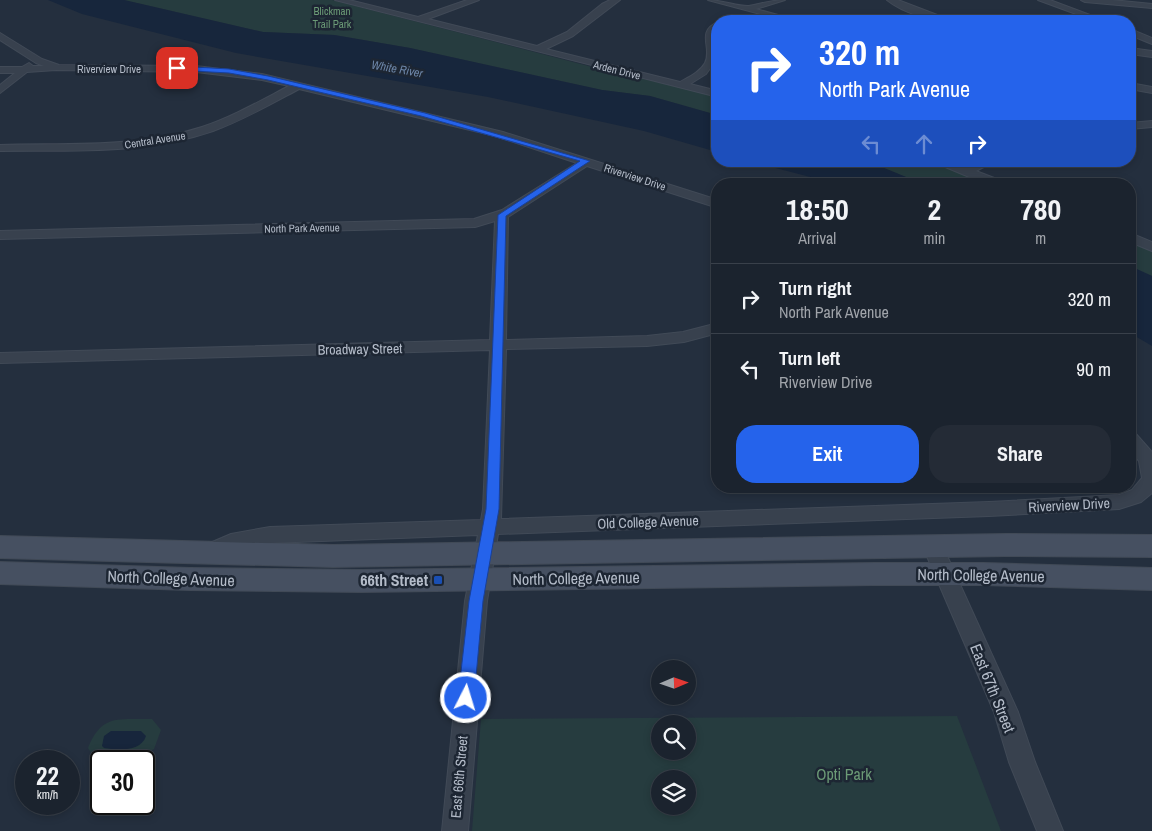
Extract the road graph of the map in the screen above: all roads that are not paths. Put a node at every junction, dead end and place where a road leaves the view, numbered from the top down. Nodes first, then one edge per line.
1 (339, 0) edge
2 (475, 0) edge
3 (616, 0) edge
4 (712, 0) edge
5 (781, 0) edge
6 (891, 0) edge
7 (1042, 0) edge
8 (1085, 0) edge
9 (1152, 6) edge
10 (748, 9) junction
11 (435, 14) junction
12 (733, 15) edge
13 (772, 15) edge
14 (929, 15) edge
15 (1085, 15) edge
16 (418, 20) junction
17 (711, 33) edge
18 (1136, 34) edge
19 (0, 36) edge
20 (1152, 41) edge
21 (517, 44) junction
22 (538, 49) junction
23 (711, 50) edge
24 (1136, 52) edge
25 (1152, 54) edge
26 (37, 59) junction
27 (711, 64) edge
28 (25, 69) junction
29 (79, 69) junction
30 (0, 70) edge
31 (711, 75) edge
32 (692, 79) junction
33 (299, 85) junction
34 (681, 85) junction
35 (1136, 87) edge
36 (0, 90) edge
37 (1152, 90) edge
38 (711, 92) edge
39 (1152, 124) edge
40 (1136, 125) edge
41 (0, 148) edge
42 (587, 161) junction
43 (952, 167) edge
44 (976, 167) edge
45 (965, 172) junction
46 (982, 178) edge
47 (711, 202) edge
48 (502, 215) junction
49 (0, 236) edge
50 (1136, 240) edge
51 (1151, 246) edge
52 (711, 330) edge
53 (498, 345) junction
54 (0, 358) edge
55 (1136, 445) edge
56 (989, 509) joint
57 (934, 546) junction
58 (1152, 546) edge
59 (0, 547) edge
60 (208, 554) junction
61 (484, 554) junction
62 (0, 573) edge
63 (944, 574) junction
64 (1152, 579) edge
65 (455, 831) edge
66 (1050, 831) edge

1 - 16 street, Arden Drive
2 - 11 street
3 - 22 street
4 - 10 street
5 - 10 street
6 - 14 street
7 - 15 street
8 - 9 street
10 - 12 street
10 - 13 street
11 - 16 street
11 - 21 street, Arden Drive
16 - 21 street, Arden Drive
17 - 23 street
18 - 20 street
19 - 26 street, Riverview Drive
21 - 22 street, Arden Drive
22 - 34 street, Arden Drive
24 - 25 street
26 - 28 street
26 - 29 street, Riverview Drive
27 - 32 street
28 - 29 street
28 - 30 street
28 - 36 street
29 - 33 street, Riverview Drive
31 - 32 street
32 - 34 street
33 - 41 street, Central Avenue
33 - 42 street, Riverview Drive
34 - 38 street, Arden Drive
35 - 37 street
39 - 40 street
42 - 47 street, Riverview Drive
42 - 48 street, North Park Avenue
43 - 45 street
44 - 45 street
45 - 46 street
48 - 49 street, North Park Avenue
48 - 53 street, East 66th Street
50 - 51 street
52 - 53 street, Broadway Street
53 - 54 street, Broadway Street
53 - 61 street, East 66th Street
55 - 56 street, Riverview Drive
56 - 61 street, Old College Avenue
57 - 58 main road, North College Avenue
57 - 61 main road, North College Avenue
57 - 63 street, East 67th Street
59 - 60 main road, North College Avenue
60 - 61 main road, North College Avenue
60 - 61 street, Old College Avenue
61 - 62 main road, North College Avenue
61 - 63 main road, North College Avenue
61 - 65 street, East 66th Street
63 - 64 main road, North College Avenue
63 - 66 street, East 67th Street

